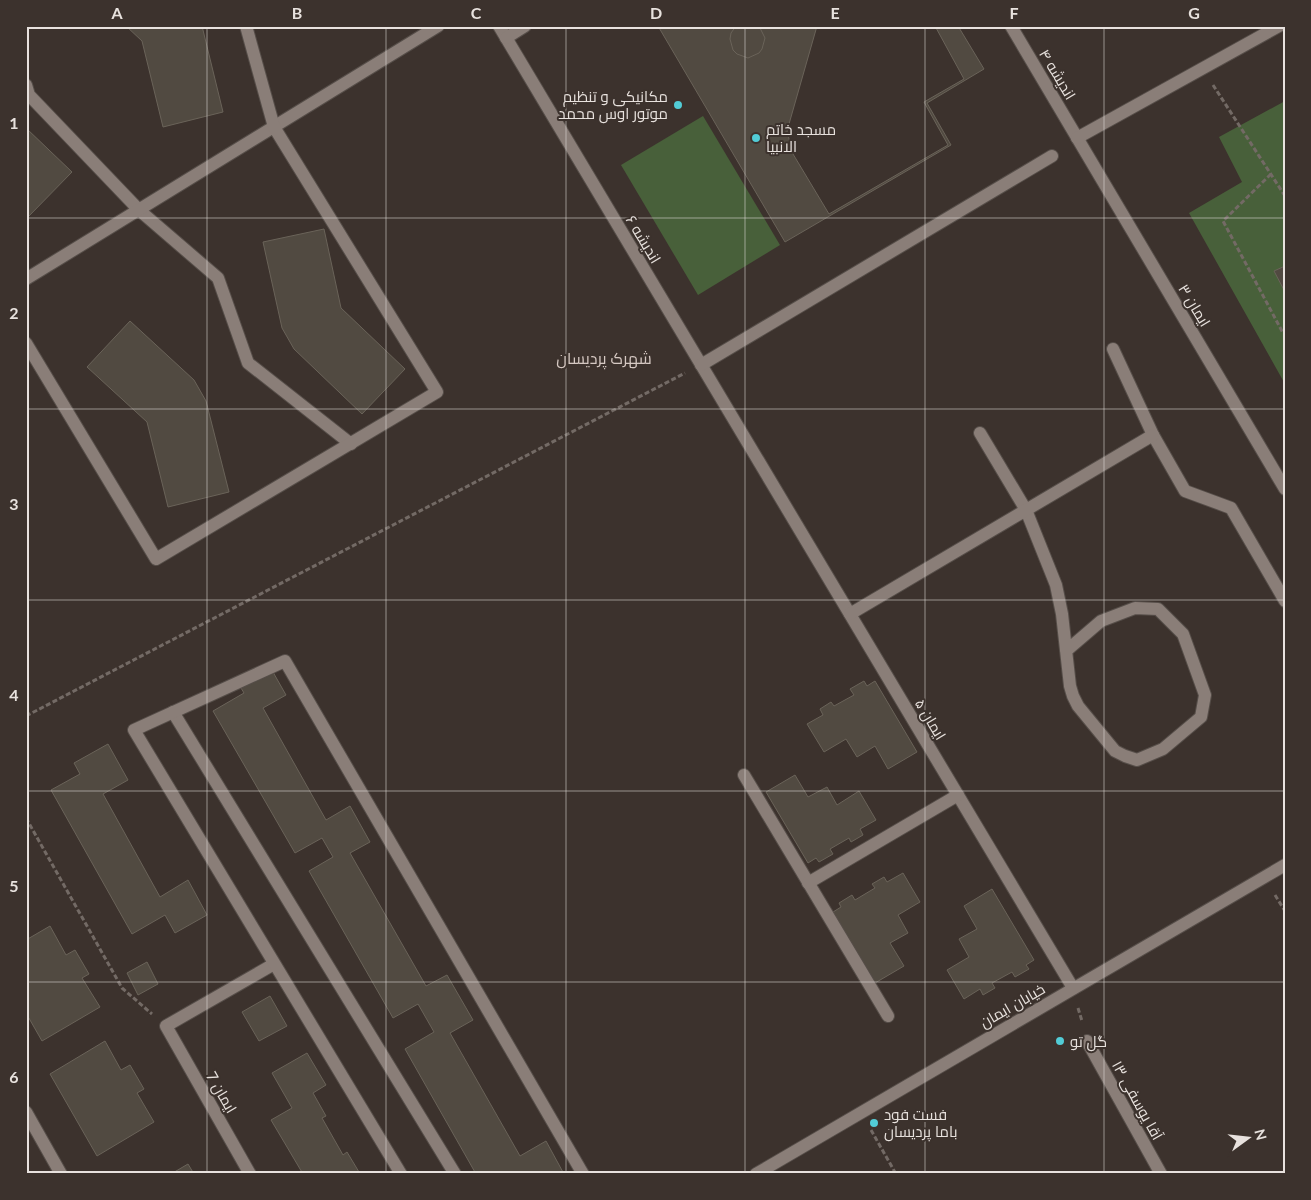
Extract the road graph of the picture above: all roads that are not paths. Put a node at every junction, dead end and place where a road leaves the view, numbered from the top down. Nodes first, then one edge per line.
1 (246, 26) edge
2 (438, 26) edge
3 (499, 26) edge
4 (525, 26) edge
5 (1011, 26) edge
6 (1280, 26) edge
7 (506, 38) junction
8 (26, 85) edge
9 (274, 127) junction
10 (1077, 138) junction
11 (1052, 156) dead end
12 (139, 210) junction
13 (26, 280) edge
14 (26, 343) edge
15 (1113, 349) dead end
16 (701, 365) junction
17 (980, 433) dead end
18 (1153, 435) junction
19 (351, 444) junction
20 (763, 467) joint
21 (1285, 489) edge
22 (1026, 510) junction
23 (1285, 601) edge
24 (850, 614) junction
25 (1066, 651) junction
26 (173, 712) junction
27 (744, 775) dead end
28 (958, 795) junction
29 (1285, 865) edge
30 (808, 882) junction
31 (274, 964) junction
32 (1073, 988) junction
33 (888, 1016) dead end
34 (1087, 1041) road end
35 (26, 1112) edge
36 (61, 1174) edge
37 (250, 1174) edge
38 (401, 1174) edge
39 (455, 1174) edge
40 (583, 1174) edge
41 (756, 1174) edge
42 (1161, 1174) edge

1 - 9 street
2 - 9 street
3 - 7 street, اندیشه ۶
4 - 7 street
5 - 10 street, انديشه ۴
6 - 10 street
7 - 16 street, اندیشه ۶
8 - 12 street
9 - 12 street
9 - 19 street
10 - 21 street, ایمان ۳
11 - 16 street
12 - 13 street
12 - 19 street
14 - 19 street
15 - 18 street
16 - 20 street, اندیشه ۶
17 - 22 street
18 - 22 street
18 - 23 street
20 - 24 street, ایمان ۵
22 - 24 street
22 - 25 street
24 - 28 street, ایمان ۵
25 - 25 street
26 - 31 street
26 - 39 street
26 - 40 street
27 - 30 street
28 - 30 street
28 - 32 street, ایمان ۵
29 - 32 street, خیابان ایمان
30 - 33 street
31 - 37 street, ایمان 7
31 - 38 street
32 - 41 street, خیابان ایمان
34 - 42 street, آقا یوسفی ۱۳
35 - 36 street

